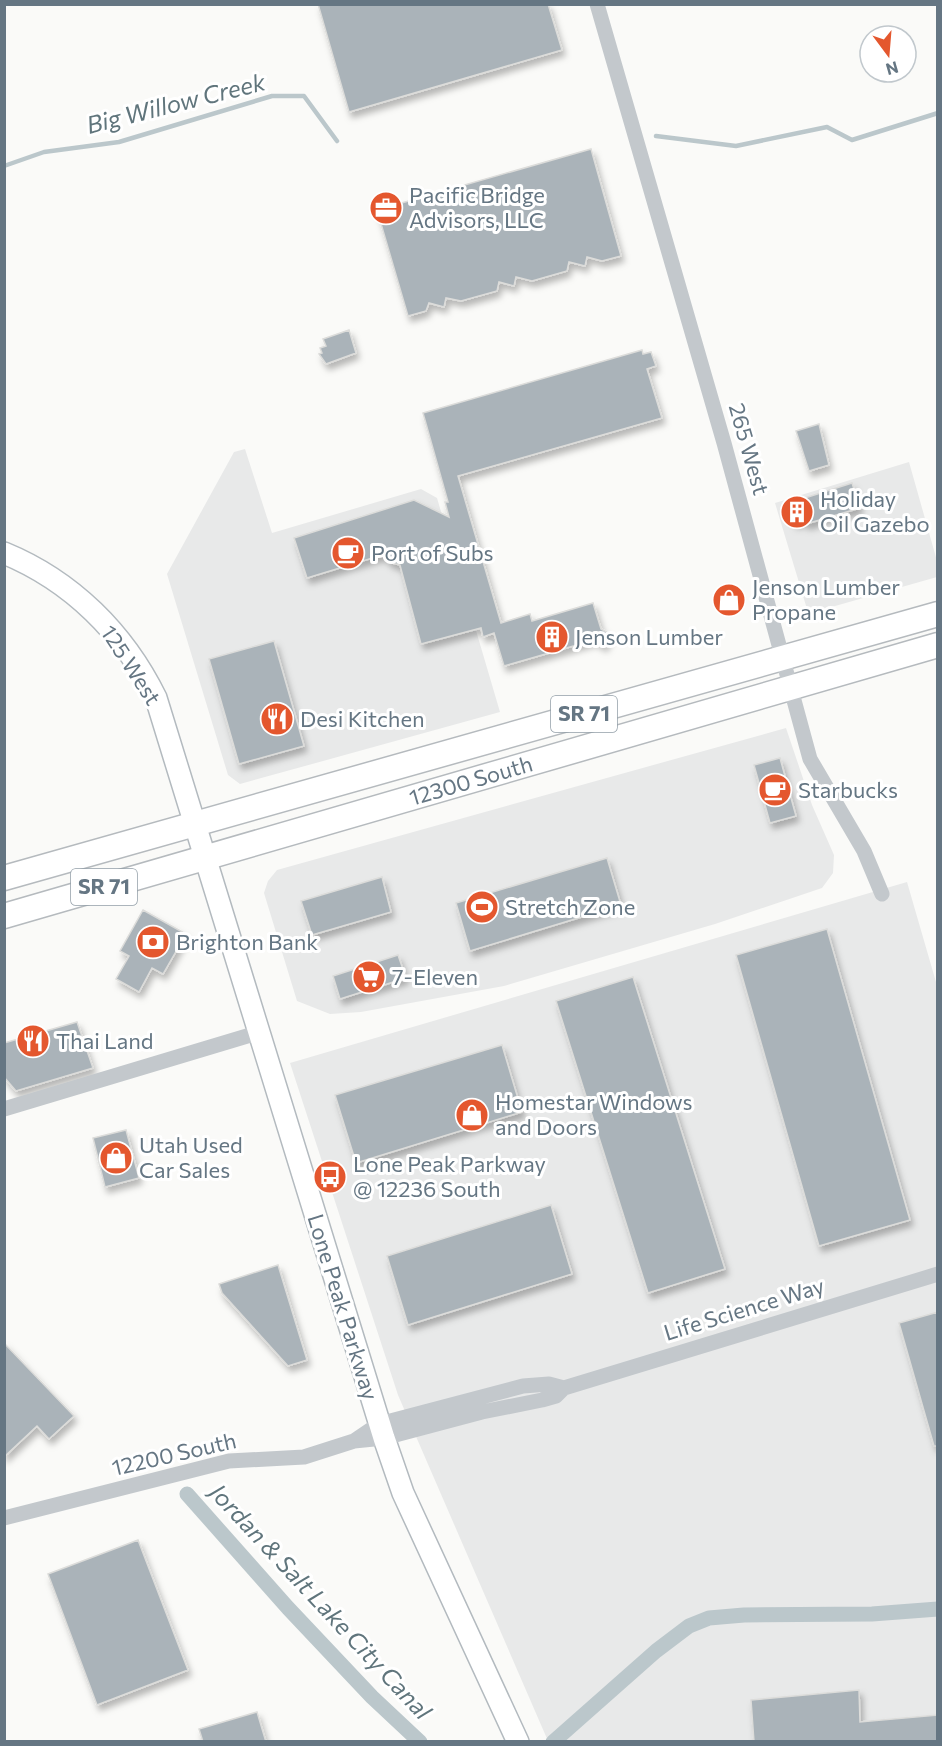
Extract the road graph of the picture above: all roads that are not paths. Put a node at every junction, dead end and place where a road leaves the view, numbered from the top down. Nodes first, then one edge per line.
1 (597, 4) edge
2 (4, 554) edge
3 (938, 614) edge
4 (938, 645) edge
5 (782, 659) junction
6 (790, 688) junction
7 (195, 825) junction
8 (204, 858) junction
9 (4, 878) edge
10 (882, 894) dead end
11 (4, 916) edge
12 (257, 1033) junction
13 (4, 1109) edge
14 (938, 1274) edge
15 (381, 1431) junction
16 (4, 1518) edge
17 (518, 1742) edge

1 - 5 street, 265 West
2 - 7 main road, 125 West
3 - 5 main road, 12300 South / SR 71
4 - 6 main road, 12300 South / SR 71
5 - 6 street, 265 West
5 - 7 main road, 12300 South / SR 71
6 - 8 main road, 12300 South / SR 71
6 - 10 street, 265 West
7 - 8 main road, 125 West
7 - 9 main road, 12300 South / SR 71
8 - 11 main road, 12300 South / SR 71
8 - 12 main road, Lone Peak Parkway
12 - 13 street
12 - 15 main road, Lone Peak Parkway
14 - 15 street, Life Science Way
15 - 16 street, 12200 South
15 - 17 main road, Lone Peak Parkway

